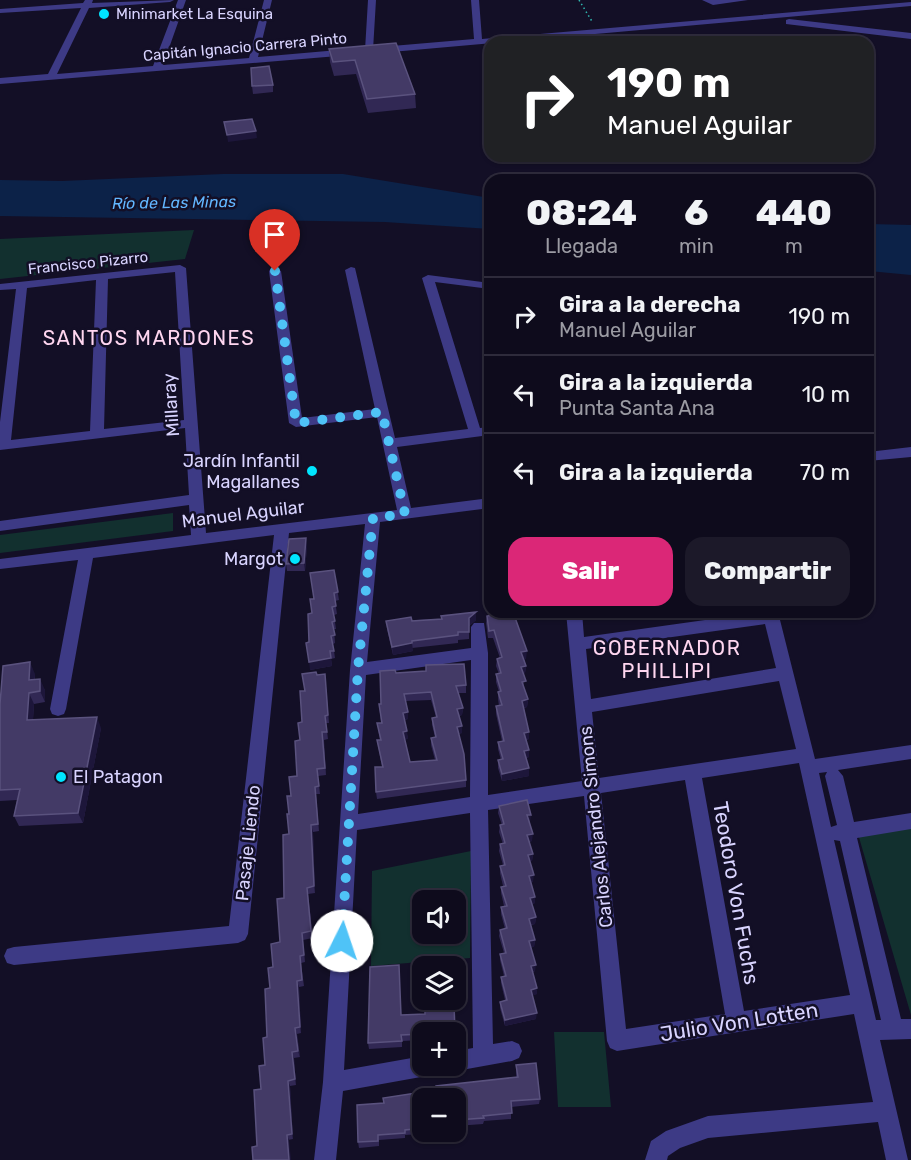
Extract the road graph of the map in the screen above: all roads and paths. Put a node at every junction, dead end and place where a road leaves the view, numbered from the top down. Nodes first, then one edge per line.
1 (170, 0) edge
2 (182, 0) edge
3 (268, 0) edge
4 (372, 0) edge
5 (475, 0) edge
6 (579, 0) edge
7 (744, 0) edge
8 (708, 1) edge
9 (88, 3) edge
10 (911, 4) edge
11 (1, 13) edge
12 (796, 15) junction
13 (759, 18) junction
14 (808, 24) junction
15 (911, 30) edge
16 (598, 32) junction
17 (883, 33) junction
18 (545, 36) edge
19 (911, 36) edge
20 (478, 41) junction
21 (484, 41) edge
22 (369, 50) junction
23 (253, 60) junction
24 (157, 68) junction
25 (51, 77) junction
26 (0, 81) edge
27 (180, 268) joint
28 (351, 270) dead end
29 (275, 271) dead end
30 (102, 277) junction
31 (22, 285) junction
32 (484, 285) edge
33 (0, 287) edge
34 (382, 412) junction
35 (191, 423) junction
36 (484, 431) edge
37 (475, 432) junction
38 (97, 434) junction
39 (389, 443) junction
40 (2, 445) edge
41 (911, 452) edge
42 (874, 456) edge
43 (196, 500) junction
44 (484, 504) edge
45 (405, 514) junction
46 (373, 518) junction
47 (0, 526) edge
48 (282, 529) junction
49 (199, 540) junction
50 (87, 553) junction
51 (0, 564) edge
52 (575, 618) edge
53 (744, 618) edge
54 (771, 618) edge
55 (479, 627) dead end
56 (577, 644) junction
57 (480, 653) junction
58 (358, 669) junction
59 (786, 673) junction
60 (584, 708) junction
61 (58, 709) dead end
62 (911, 752) edge
63 (808, 761) junction
64 (692, 771) junction
65 (834, 776) dead end
66 (591, 786) junction
67 (479, 804) junction
68 (911, 821) edge
69 (350, 824) junction
70 (847, 831) junction
71 (824, 835) junction
72 (14, 956) dead end
73 (860, 1003) junction
74 (736, 1022) junction
75 (902, 1029) edge
76 (867, 1030) junction
77 (617, 1041) joint
78 (512, 1051) dead end
79 (483, 1056) junction
80 (466, 1059) edge
81 (412, 1068) edge
82 (333, 1082) junction
83 (886, 1111) junction
84 (325, 1160) edge
85 (656, 1160) edge
86 (897, 1160) edge

1 - 9 street
2 - 24 street
3 - 23 street
4 - 22 street
5 - 20 street
6 - 16 path
7 - 8 street
9 - 11 street
9 - 25 street
10 - 12 street
12 - 13 street
12 - 14 street
13 - 14 street
13 - 16 street, Capitán Ignacio Carrera Pinto
14 - 17 street
15 - 17 street
16 - 18 street, Capitán Ignacio Carrera Pinto
17 - 19 street
20 - 21 street, Capitán Ignacio Carrera Pinto
20 - 22 street, Capitán Ignacio Carrera Pinto
22 - 23 street, Capitán Ignacio Carrera Pinto
23 - 24 street, Capitán Ignacio Carrera Pinto
24 - 25 street, Capitán Ignacio Carrera Pinto
25 - 26 street, Capitán Ignacio Carrera Pinto
27 - 30 street, Francisco Pizarro
27 - 35 street, Millaray
28 - 34 street
29 - 34 street
30 - 31 street, Francisco Pizarro
30 - 38 street
31 - 33 street, Francisco Pizarro
31 - 40 street
32 - 37 street
34 - 39 street
35 - 38 street
35 - 43 street, Millaray
36 - 37 street
37 - 39 street
38 - 40 street
39 - 45 street
41 - 42 street
43 - 47 street
43 - 49 street, Millaray
44 - 45 street, Manuel Aguilar
45 - 46 street, Manuel Aguilar
46 - 48 street, Manuel Aguilar
46 - 58 street
48 - 49 street, Manuel Aguilar
48 - 72 street, Pasaje Liendo
49 - 50 street, Manuel Aguilar
50 - 51 street, Manuel Aguilar
50 - 61 street
52 - 56 street, Carlos Alejandro Simons
53 - 56 street
54 - 59 street
55 - 57 street
56 - 60 street, Carlos Alejandro Simons
57 - 58 street
57 - 67 street
58 - 69 street
59 - 60 street
59 - 63 street
60 - 66 street, Carlos Alejandro Simons
62 - 63 street
63 - 64 street
63 - 71 street
64 - 66 street
64 - 74 street, Teodoro Von Fuchs
65 - 70 street
66 - 67 street
66 - 77 street, Carlos Alejandro Simons
67 - 69 street
67 - 79 street
68 - 70 street
69 - 82 street
70 - 71 street
70 - 75 street
71 - 73 street
73 - 74 street, Julio Von Lotten
73 - 76 street
74 - 77 street, Julio Von Lotten
75 - 76 street
76 - 83 street
78 - 79 street
79 - 80 street
81 - 82 street
82 - 84 street
83 - 85 street
83 - 86 street

